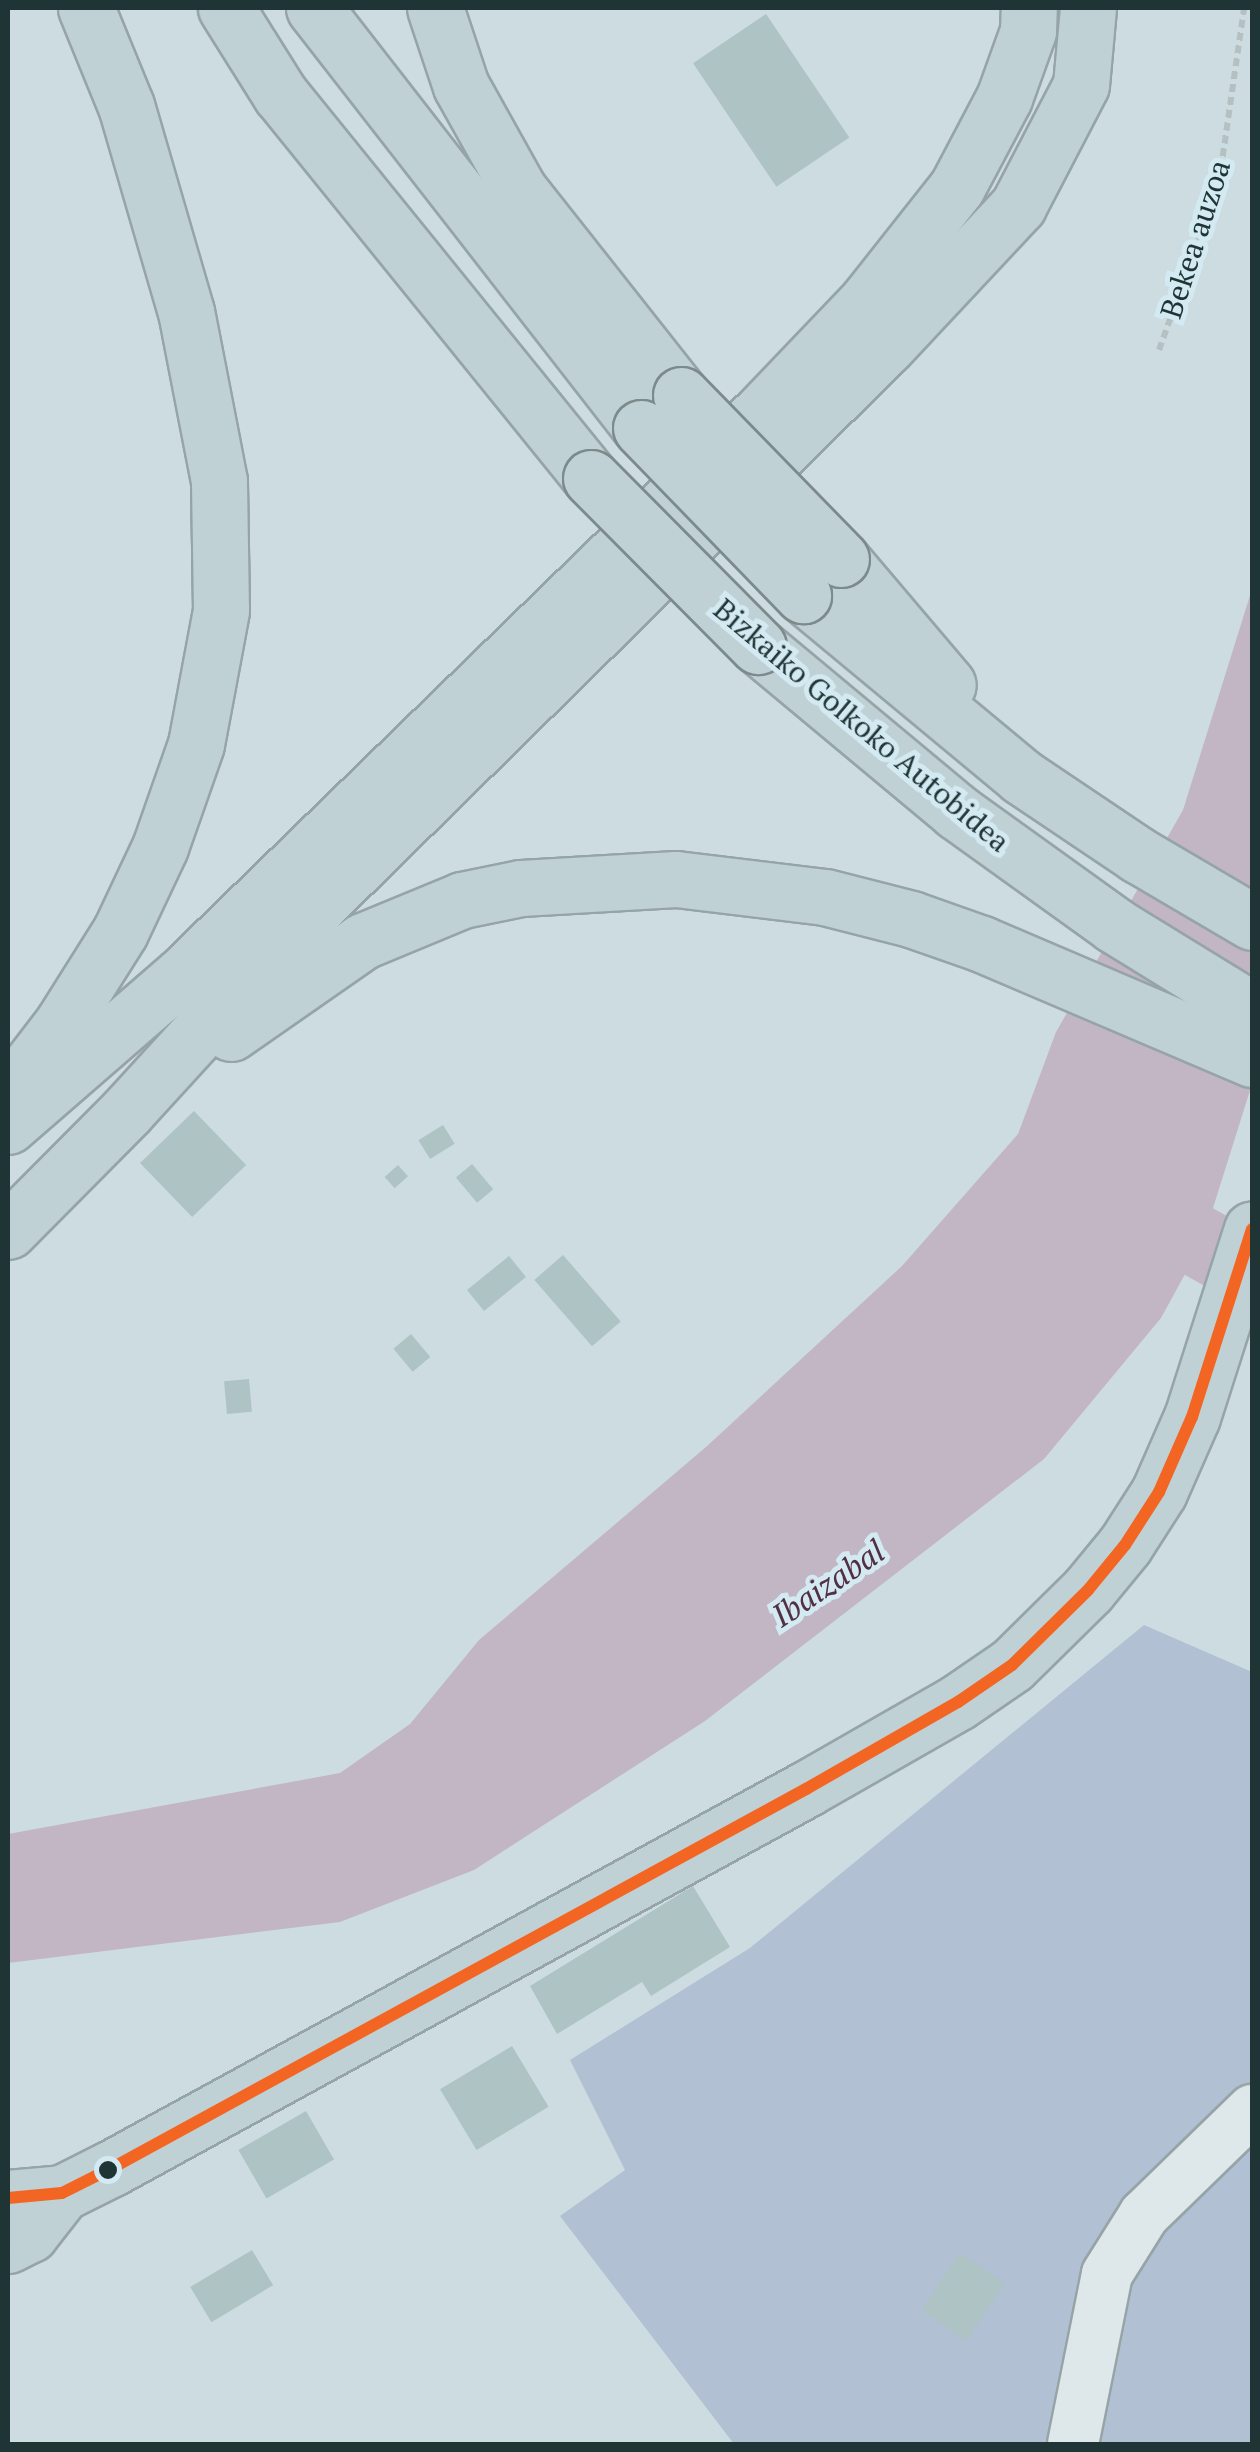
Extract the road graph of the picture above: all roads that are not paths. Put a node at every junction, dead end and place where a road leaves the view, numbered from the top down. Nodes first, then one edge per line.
1 (86, 8) edge
2 (226, 8) edge
3 (314, 8) edge
4 (435, 8) edge
5 (1029, 8) edge
6 (1088, 8) edge
7 (662, 412) junction
8 (1022, 777) junction
9 (1252, 922) edge
10 (1252, 1010) edge
11 (1252, 1058) edge
12 (8, 1096) edge
13 (128, 1110) junction
14 (8, 1126) edge
15 (1252, 1228) edge
16 (8, 1231) edge
17 (1252, 2110) edge
18 (62, 2193) junction
19 (8, 2198) edge
20 (8, 2245) edge
21 (1073, 2444) edge

1 - 12 highway
2 - 10 highway, Bizkaiko Golkoko Autobidea, bridge
3 - 7 highway, Bizkaiko Golkoko Autobidea
4 - 7 highway
5 - 14 highway
6 - 13 highway
7 - 8 highway, bridge
7 - 8 highway, Bizkaiko Golkoko Autobidea, bridge
8 - 9 highway, Bizkaiko Golkoko Autobidea
11 - 13 highway
13 - 16 highway
15 - 18 highway
17 - 21 lane
18 - 19 highway
18 - 20 highway

